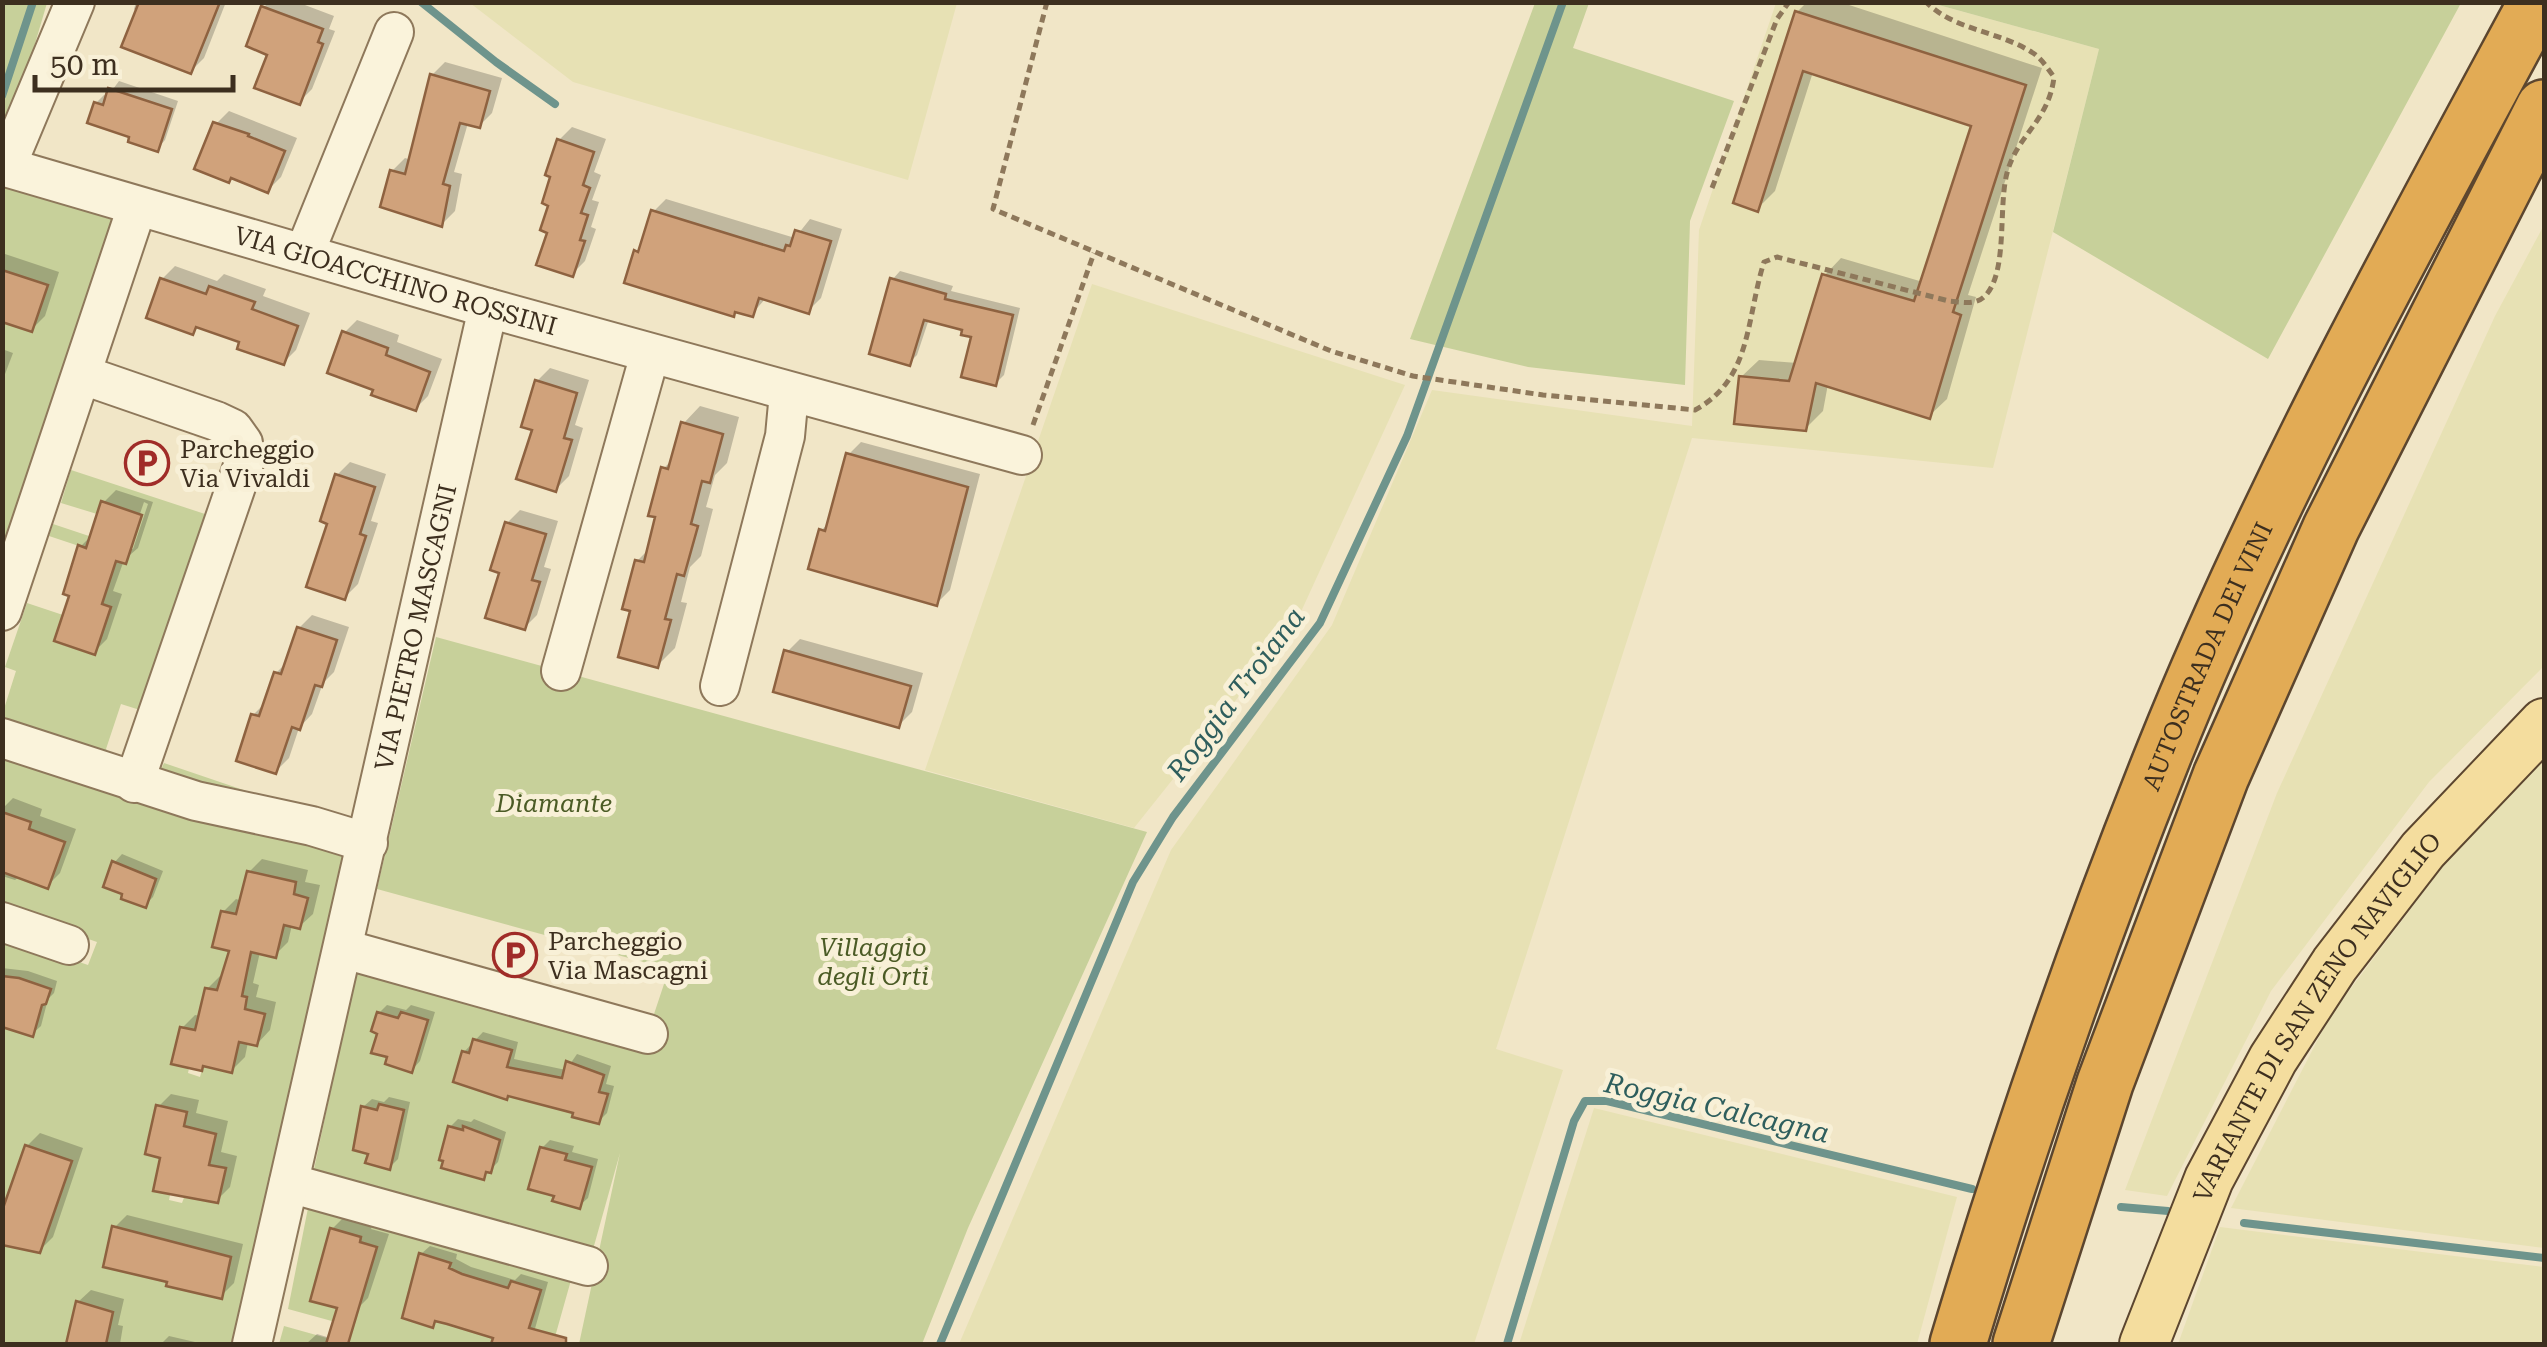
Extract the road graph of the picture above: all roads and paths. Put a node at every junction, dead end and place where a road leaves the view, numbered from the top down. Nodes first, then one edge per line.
1 (75, 2) edge
2 (1047, 2) edge
3 (1790, 2) edge
4 (1926, 2) edge
5 (2537, 2) edge
6 (394, 32) dead end
7 (2544, 108) edge
8 (4, 167) edge
9 (1712, 188) dead end
10 (138, 207) junction
11 (305, 252) junction
12 (1094, 253) junction
13 (488, 308) junction
14 (650, 354) junction
15 (82, 375) junction
16 (790, 394) junction
17 (1022, 455) joint
18 (2, 611) edge
19 (561, 671) dead end
20 (720, 686) dead end
21 (2544, 724) edge
22 (2, 738) edge
23 (134, 783) junction
24 (368, 844) junction
25 (2, 922) edge
26 (69, 945) dead end
27 (344, 948) junction
28 (648, 1034) dead end
29 (289, 1183) junction
30 (588, 1266) dead end
31 (252, 1344) edge
32 (1958, 1344) edge
33 (2021, 1344) edge
34 (2144, 1344) edge

1 - 8 street
2 - 12 path
3 - 9 path
4 - 12 path
5 - 32 highway, AUTOSTRADA DEI VINI
6 - 11 street
7 - 33 highway
8 - 10 street, VIA GIOACCHINO ROSSINI
10 - 11 street, VIA GIOACCHINO ROSSINI
10 - 15 street
11 - 13 street, VIA GIOACCHINO ROSSINI
12 - 17 path
13 - 14 street, VIA GIOACCHINO ROSSINI
13 - 24 street, VIA PIETRO MASCAGNI
14 - 16 street, VIA GIOACCHINO ROSSINI
14 - 19 street
15 - 18 street
15 - 23 street
16 - 17 street, VIA GIOACCHINO ROSSINI
16 - 20 street
21 - 34 main road, VARIANTE DI SAN ZENO NAVIGLIO
22 - 23 street
23 - 24 street
24 - 27 street, VIA PIETRO MASCAGNI
25 - 26 street
27 - 28 street
27 - 29 street, VIA PIETRO MASCAGNI
29 - 30 street
29 - 31 street, VIA PIETRO MASCAGNI

